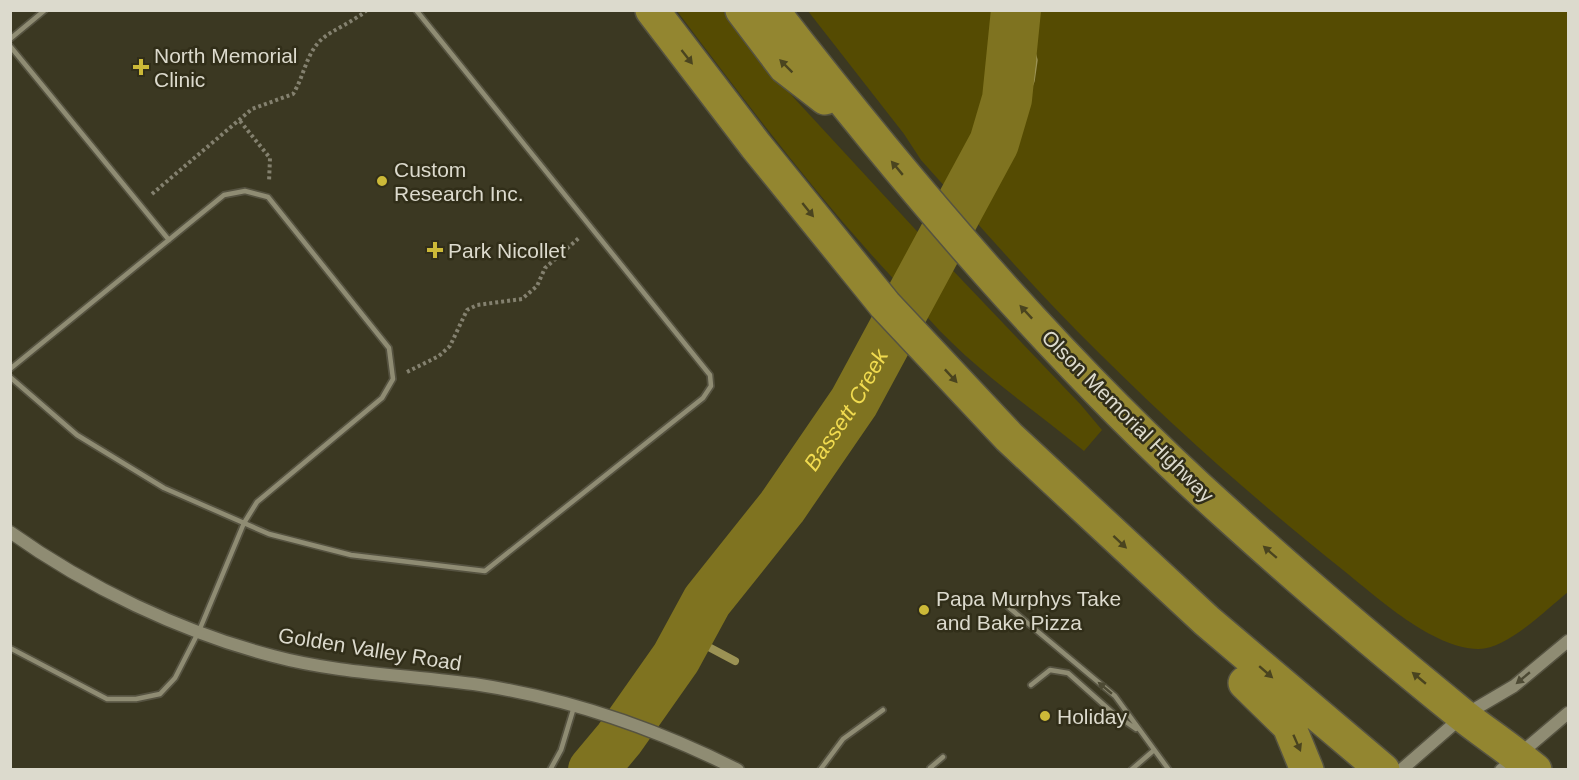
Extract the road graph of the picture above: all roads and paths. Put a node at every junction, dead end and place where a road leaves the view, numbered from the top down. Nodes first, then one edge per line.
1 (45, 10) edge
2 (367, 10) edge
3 (416, 10) edge
4 (652, 10) edge
5 (742, 10) edge
6 (772, 10) edge
7 (10, 39) edge
8 (10, 46) edge
9 (240, 121) junction
10 (864, 129) junction
11 (268, 197) junction
12 (140, 204) junction
13 (591, 228) junction
14 (169, 240) junction
15 (10, 369) edge
16 (10, 377) edge
17 (393, 379) junction
18 (1046, 472) junction
19 (244, 523) junction
20 (10, 532) edge
21 (1006, 605) dead end
22 (200, 631) junction
23 (1569, 641) edge
24 (10, 648) edge
25 (1031, 685) dead end
26 (576, 705) junction
27 (883, 710) dead end
28 (1569, 713) edge
29 (1463, 716) junction
30 (1138, 730) junction
31 (1153, 751) junction
32 (943, 757) dead end
33 (1518, 765) edge
34 (930, 768) dead end
35 (550, 770) edge
36 (738, 770) edge
37 (820, 770) edge
38 (1131, 770) edge
39 (1169, 770) edge
40 (1307, 770) edge
41 (1383, 770) edge
42 (1401, 770) edge

1 - 7 lane
2 - 9 path
3 - 13 lane
4 -> 18 highway
10 -> 5 highway
6 - 10 highway, Olson Memorial Highway
8 - 12 lane
9 - 11 path
9 - 12 path
29 -> 10 highway, Olson Memorial Highway
11 - 14 lane
11 - 17 lane
12 - 14 lane
13 - 17 path
13 - 19 lane
14 - 15 lane
16 - 19 lane
17 - 19 lane
18 -> 40 highway
18 -> 41 highway
19 - 22 lane
20 - 22 street, Golden Valley Road
30 -> 21 lane
22 - 24 lane
22 - 26 street, Golden Valley Road
23 -> 29 street
25 - 30 lane
26 - 35 lane
26 - 36 street, Golden Valley Road
27 - 37 lane
28 - 33 street
29 - 33 highway, Olson Memorial Highway
29 - 42 street
30 - 31 lane
31 - 38 lane
31 - 39 lane
32 - 34 lane

